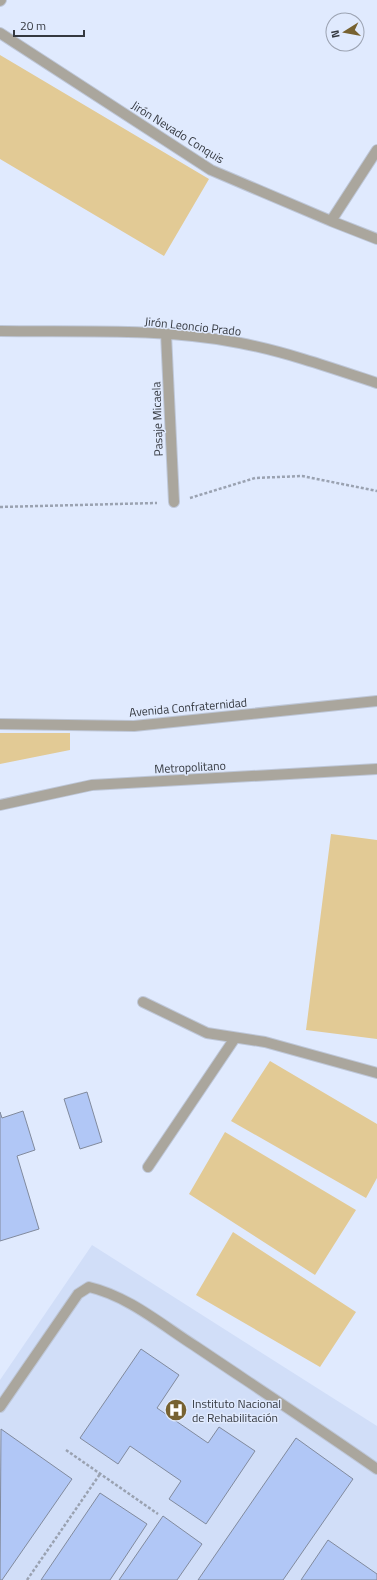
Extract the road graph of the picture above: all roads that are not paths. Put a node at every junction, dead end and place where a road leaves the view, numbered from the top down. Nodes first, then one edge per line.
1 (0, 33) edge
2 (377, 150) edge
3 (331, 221) junction
4 (377, 238) edge
5 (0, 331) edge
6 (166, 334) junction
7 (377, 383) edge
8 (174, 502) dead end
9 (377, 701) edge
10 (0, 724) edge
11 (377, 769) edge
12 (2, 805) edge
13 (143, 1002) dead end
14 (235, 1038) junction
15 (377, 1073) edge
16 (148, 1167) dead end
17 (0, 1407) edge
18 (377, 1469) edge

1 - 3 street, Jirón Nevado Conquis
2 - 3 street
3 - 4 street, Jirón Nevado Conquis
5 - 6 street, Jirón Leoncio Prado
6 - 7 street, Jirón Leoncio Prado
6 - 8 street, Pasaje Micaela
9 - 10 street, Avenida Confraternidad
11 - 12 street, Metropolitano
13 - 14 street
14 - 15 street
14 - 16 street
17 - 18 street

